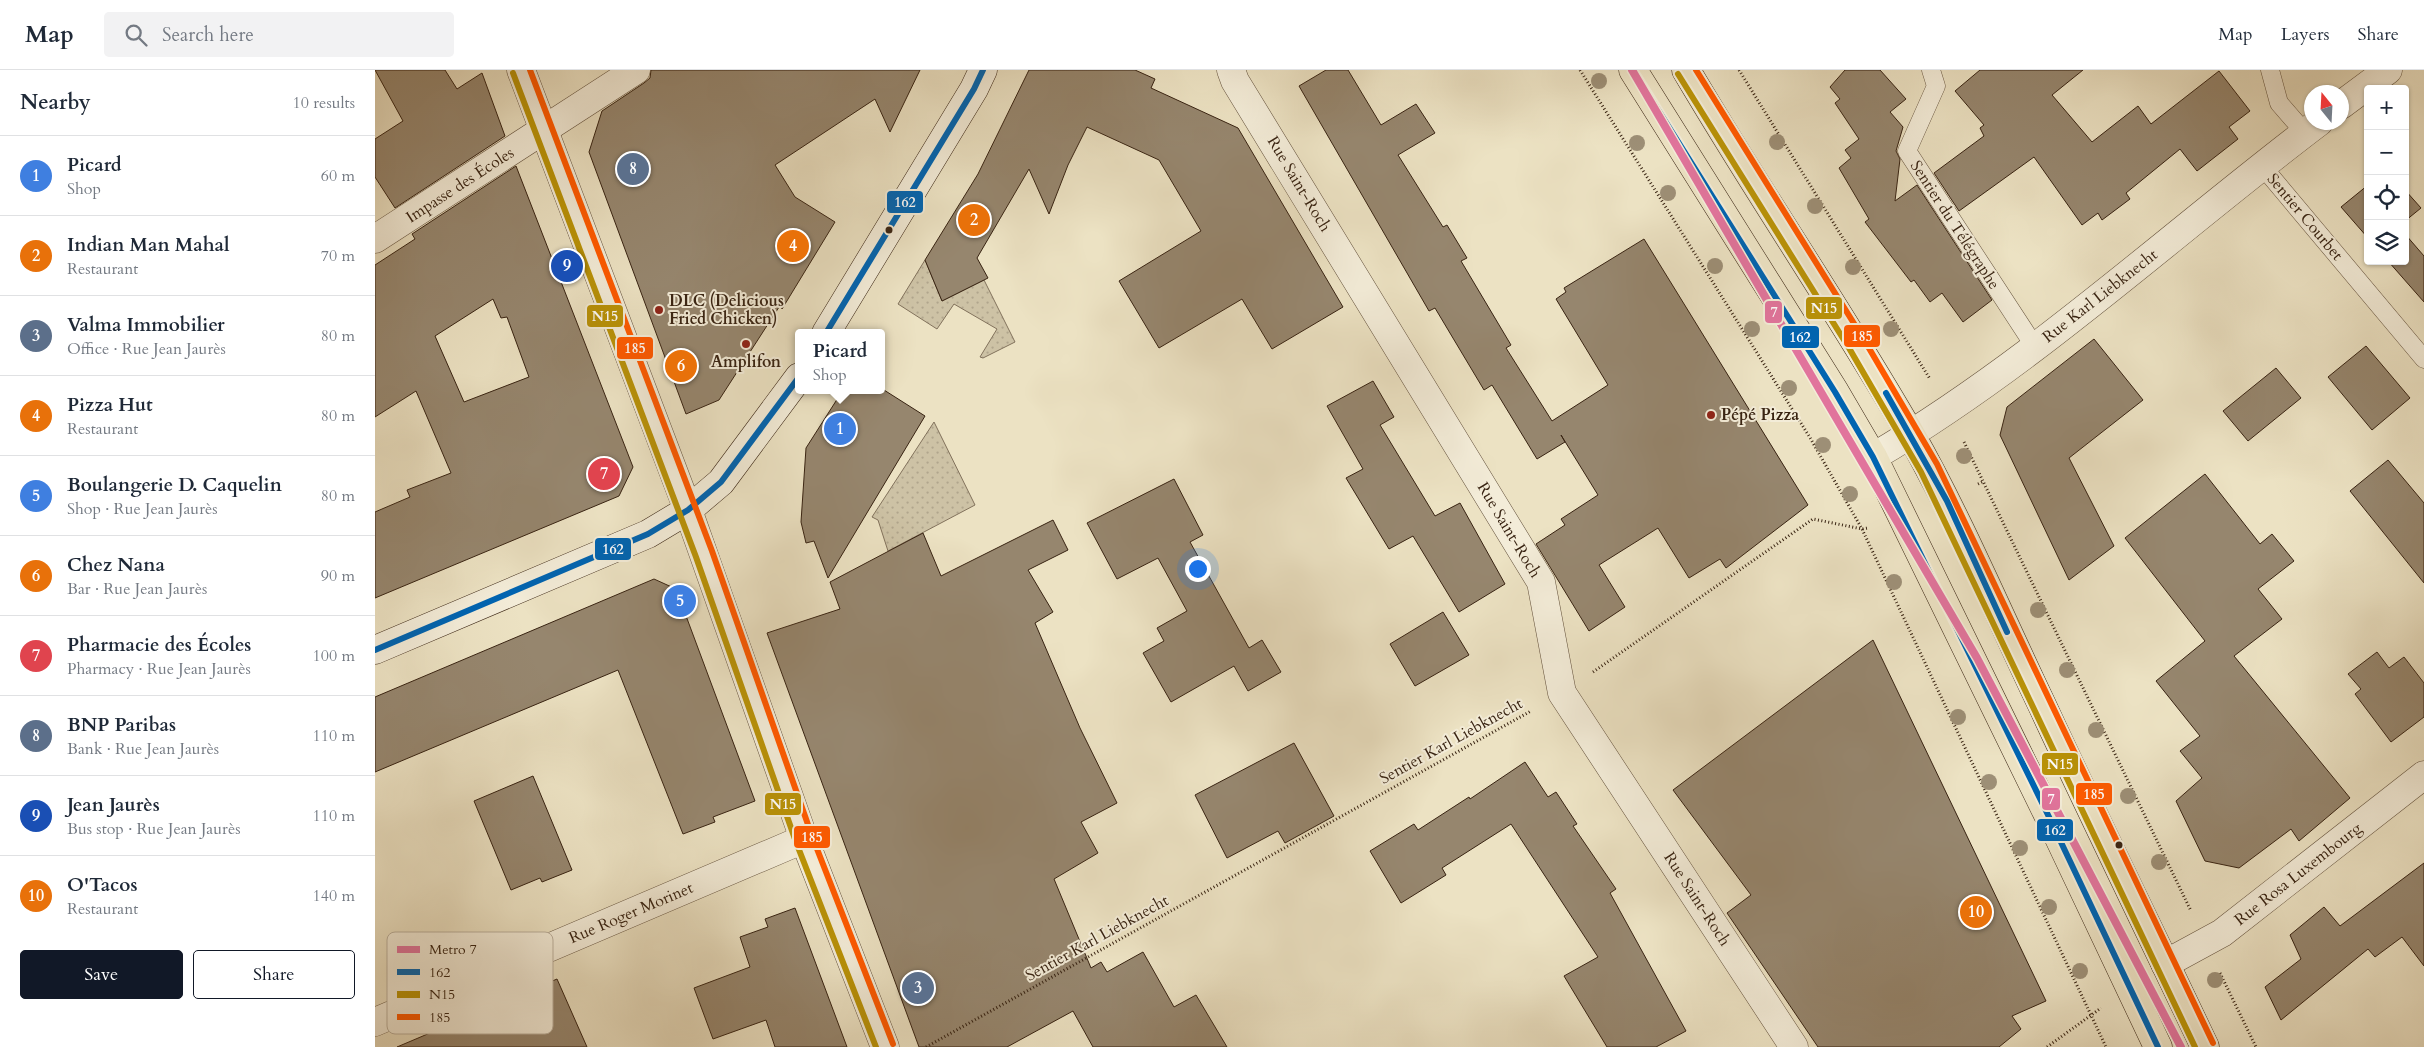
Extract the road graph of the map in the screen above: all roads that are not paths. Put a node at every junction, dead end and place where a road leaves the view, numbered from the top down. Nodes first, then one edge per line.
1 (521, 70) edge
2 (636, 70) edge
3 (983, 70) edge
4 (1231, 70) edge
5 (1633, 70) edge
6 (1686, 70) edge
7 (1931, 70) edge
8 (2270, 70) edge
9 (2388, 70) edge
10 (2349, 99) edge
11 (2304, 122) edge
12 (544, 130) junction
13 (2310, 130) edge
14 (2263, 168) junction
15 (375, 239) edge
16 (827, 329) edge
17 (2035, 346) junction
18 (2424, 359) edge
19 (795, 382) edge
20 (1911, 435) junction
21 (1873, 458) junction
22 (688, 510) junction
23 (375, 650) edge
24 (2424, 775) edge
25 (803, 839) junction
26 (553, 946) edge
27 (2165, 964) junction
28 (387, 1017) edge
29 (375, 1022) edge
30 (885, 1047) edge
31 (1794, 1047) edge
32 (2158, 1047) edge
33 (2205, 1047) edge

1 - 12 street
2 - 12 street, Impasse des Écoles
3 - 16 street
4 - 31 street, Rue Saint-Roch
5 - 21 main road
6 - 20 main road
7 - 17 lane, Sentier du Télégraphe
8 - 11 lane
9 - 10 street
12 - 15 street, Impasse des Écoles
12 - 22 street
13 - 14 street, Rue Karl Liebknecht
14 - 17 street, Rue Karl Liebknecht
14 - 18 lane, Sentier Courbet
17 - 20 street, Rue Karl Liebknecht
19 - 22 street
20 - 21 street, Rue Karl Liebknecht
20 - 27 main road
21 - 32 main road
22 - 23 street
22 - 25 street
24 - 27 street, Rue Rosa Luxembourg
25 - 26 street, Rue Roger Morinet
25 - 30 street
27 - 33 main road
28 - 29 street, Rue Roger Morinet

